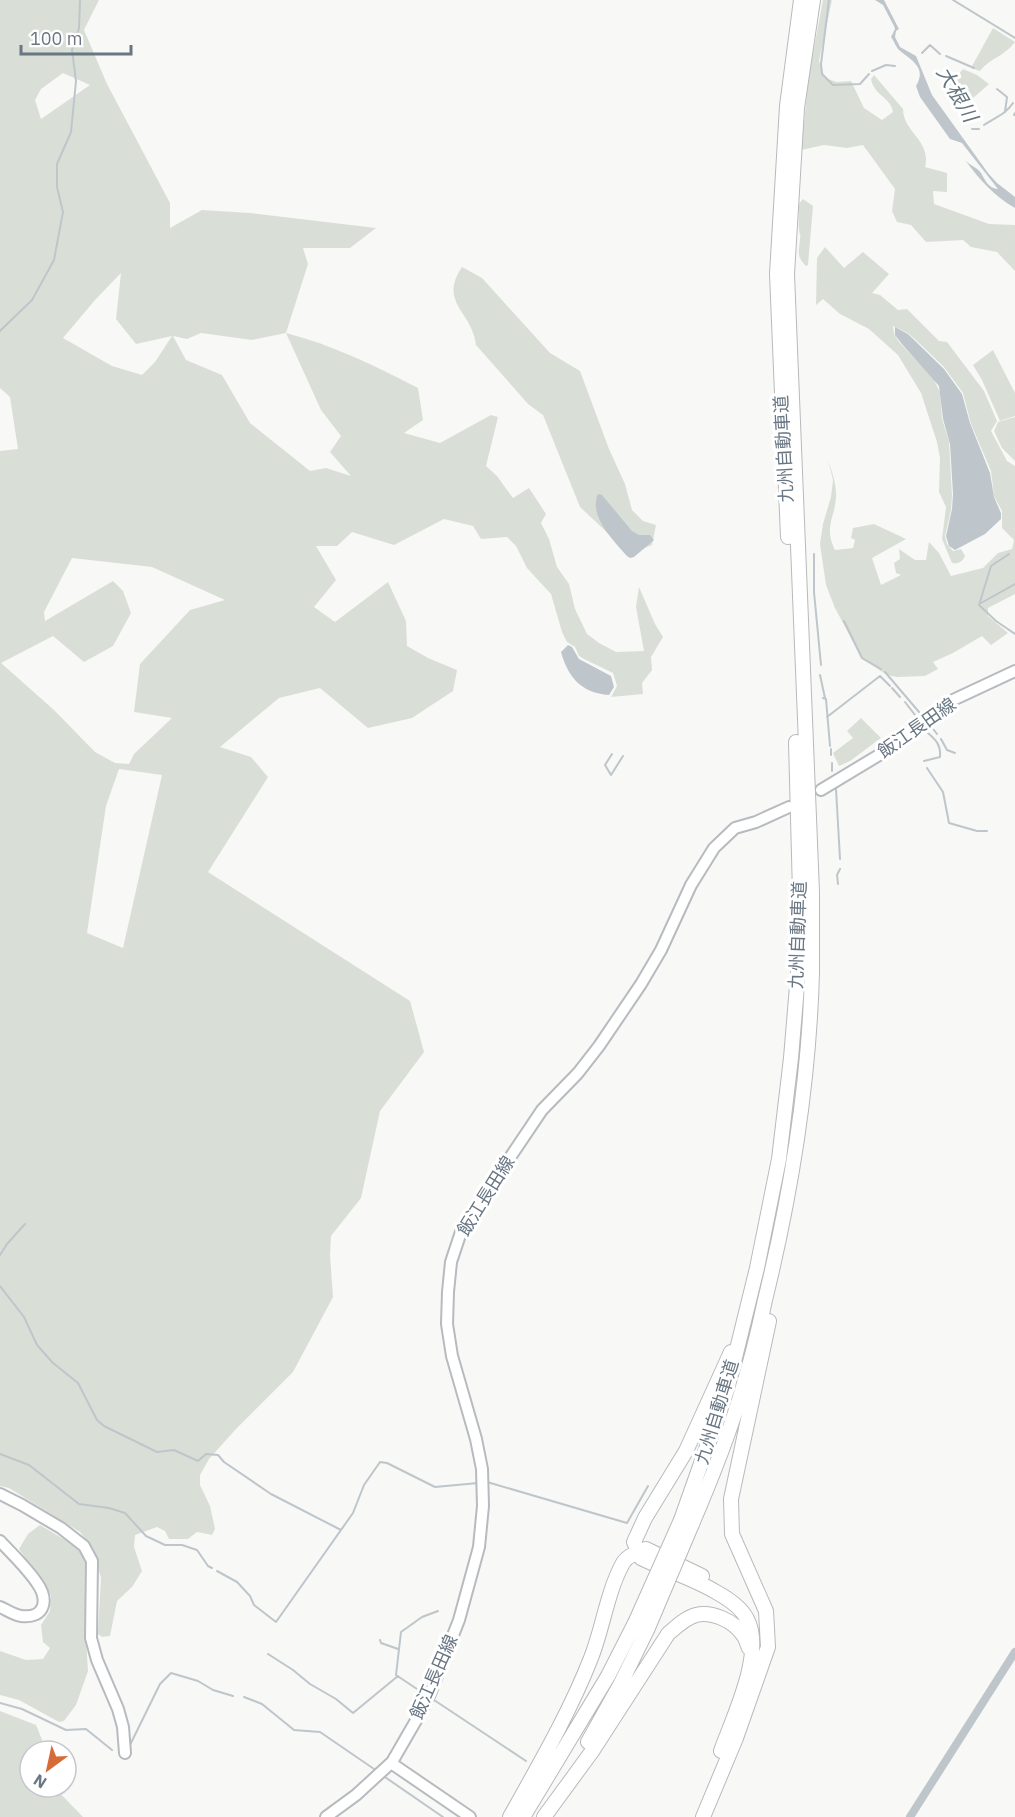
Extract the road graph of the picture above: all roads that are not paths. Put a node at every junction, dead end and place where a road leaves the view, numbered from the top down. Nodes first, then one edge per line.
1 (801, 0) edge
2 (813, 0) edge
3 (1015, 671) edge
4 (821, 790) dead end
5 (789, 807) dead end
6 (793, 1162) junction
7 (741, 1334) junction
8 (0, 1494) edge
9 (687, 1522) junction
10 (0, 1541) edge
11 (638, 1552) junction
12 (0, 1607) edge
13 (641, 1626) junction
14 (763, 1664) junction
15 (749, 1671) junction
16 (125, 1754) dead end
17 (391, 1763) junction
18 (326, 1817) edge
19 (470, 1817) edge
20 (510, 1817) edge
21 (524, 1817) edge
22 (544, 1817) edge
23 (694, 1817) edge
24 (703, 1817) edge

1 - 7 highway, 九州自動車道
2 - 6 highway, 九州自動車道
3 - 4 main road, 飯江長田線
5 - 17 main road, 飯江長田線
6 - 9 highway, 九州自動車道
6 - 14 highway
7 - 9 highway, 九州自動車道
7 - 11 highway
8 - 16 main road
9 - 13 highway, 九州自動車道, bridge
10 - 12 main road
11 - 14 highway
11 - 15 highway
11 - 20 highway
13 - 21 highway, 九州自動車道
13 - 22 highway, 九州自動車道
14 - 24 highway
15 - 22 highway
15 - 23 highway
17 - 18 main road, 飯江長田線
17 - 19 main road

